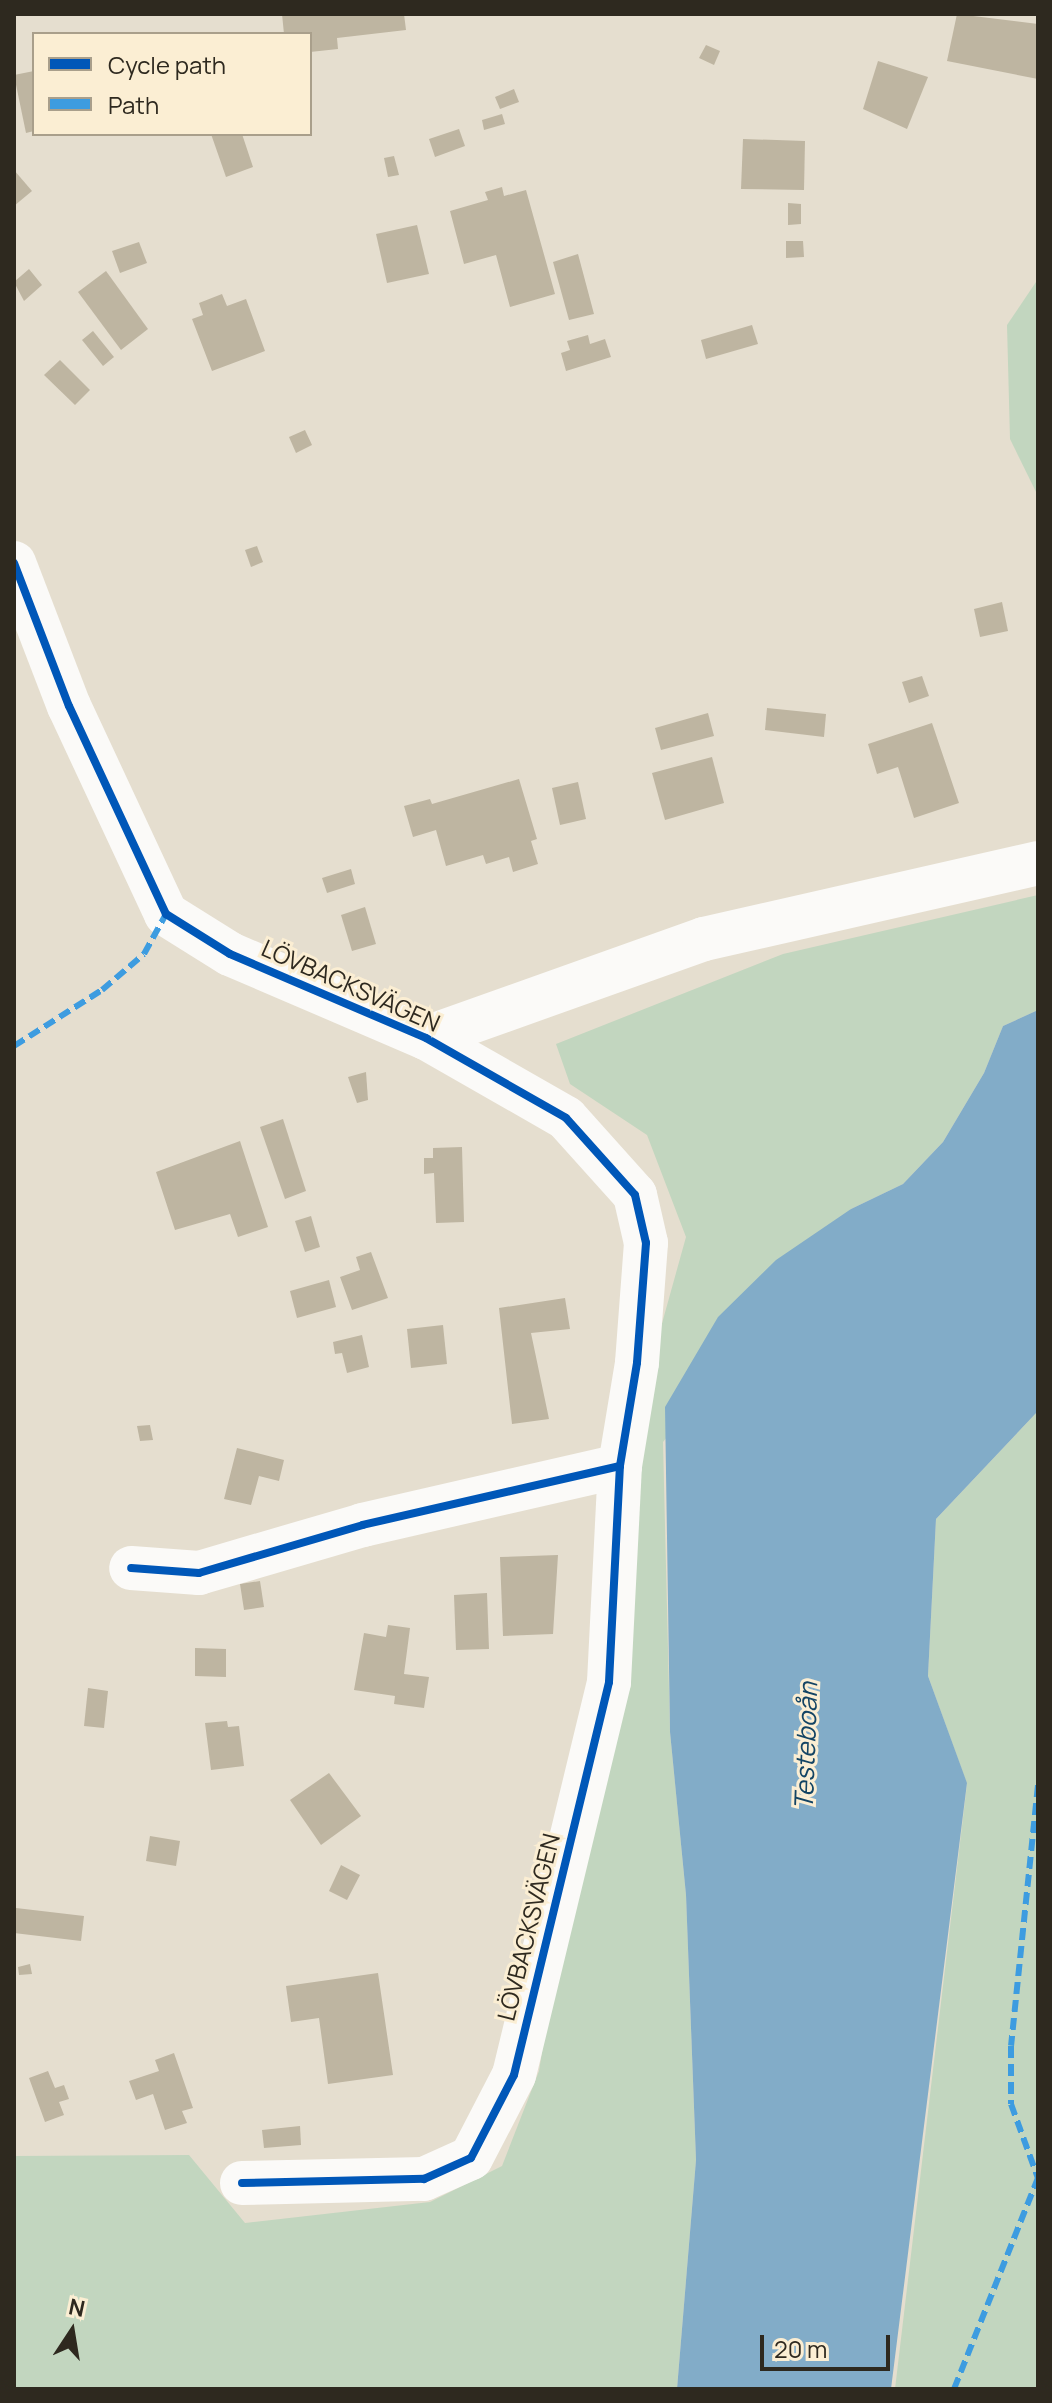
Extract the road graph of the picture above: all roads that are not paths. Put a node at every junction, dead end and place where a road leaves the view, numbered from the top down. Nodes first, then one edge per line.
1 (14, 563) edge
2 (1038, 863) edge
3 (426, 1038) junction
4 (620, 1466) junction
5 (131, 1568) dead end
6 (242, 2183) dead end

1 - 3 street, LÖVBACKSVÄGEN
2 - 3 street, LÖVBACKSVÄGEN
3 - 4 street, LÖVBACKSVÄGEN
4 - 5 street
4 - 6 street, LÖVBACKSVÄGEN

